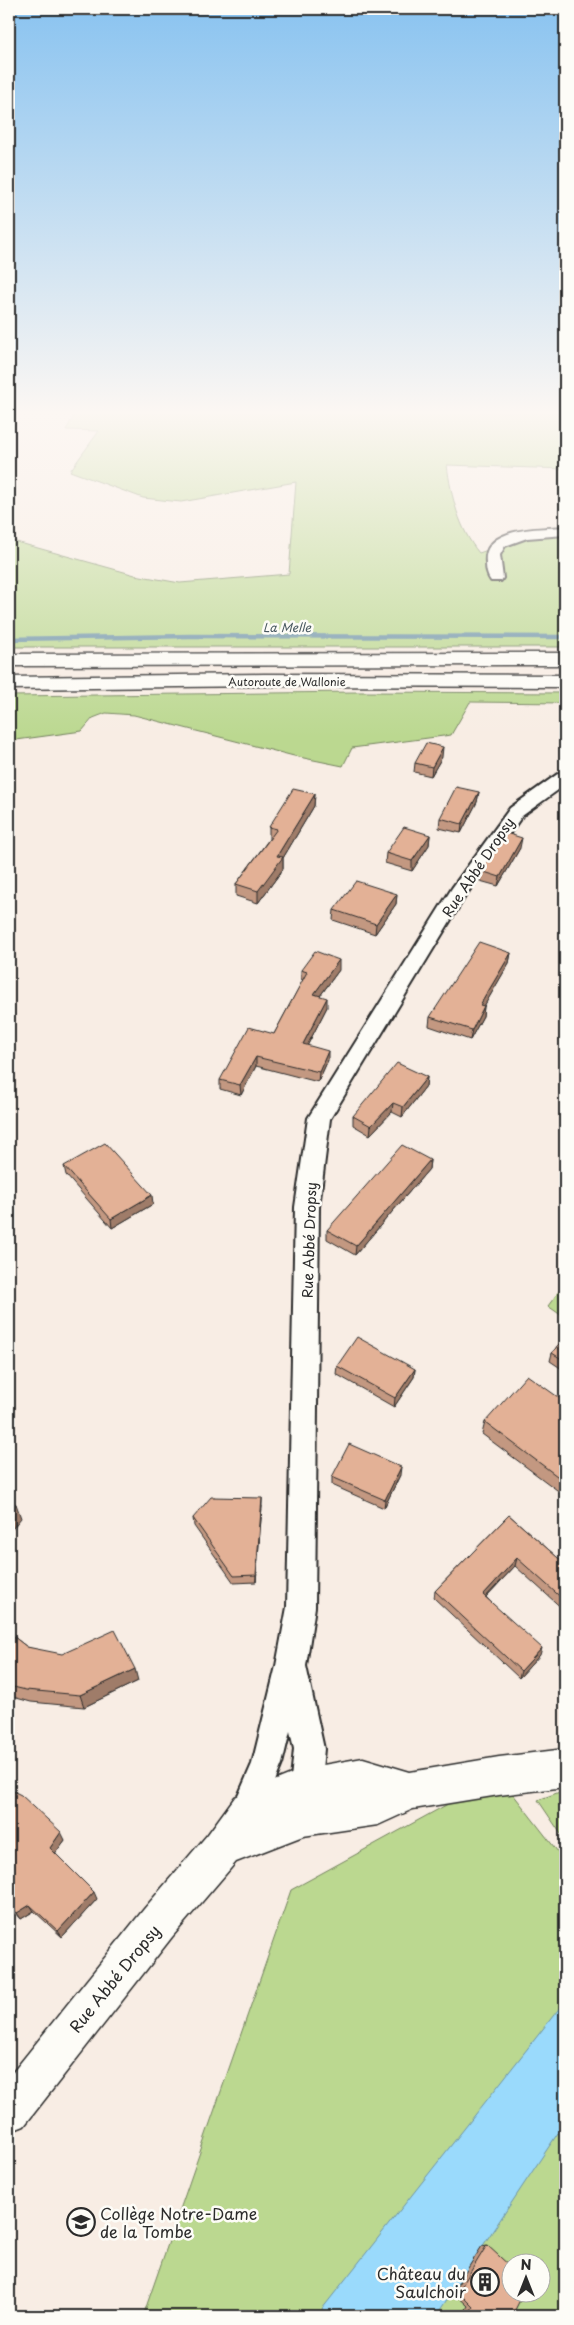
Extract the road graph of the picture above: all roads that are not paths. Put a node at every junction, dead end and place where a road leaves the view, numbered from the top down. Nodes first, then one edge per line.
1 (565, 531) edge
2 (496, 578) dead end
3 (565, 659) edge
4 (9, 660) edge
5 (565, 681) edge
6 (9, 683) edge
7 (565, 777) edge
8 (291, 1666) junction
9 (565, 1768) edge
10 (304, 1802) junction
11 (248, 1810) junction
12 (222, 1848) junction
13 (9, 2111) edge

1 - 2 street
3 - 4 main road, Autoroute de Wallonie
5 - 6 main road, Autoroute de Wallonie
7 - 8 street, Rue Abbé Dropsy
8 - 10 street, Rue Abbé Dropsy
8 - 11 street, Rue Abbé Dropsy
9 - 10 main road, Rue Abbé Dropsy
10 - 11 main road, Rue Abbé Dropsy
10 - 12 main road, Rue Abbé Dropsy
11 - 12 main road, Rue Abbé Dropsy
12 - 13 main road, Rue Abbé Dropsy

